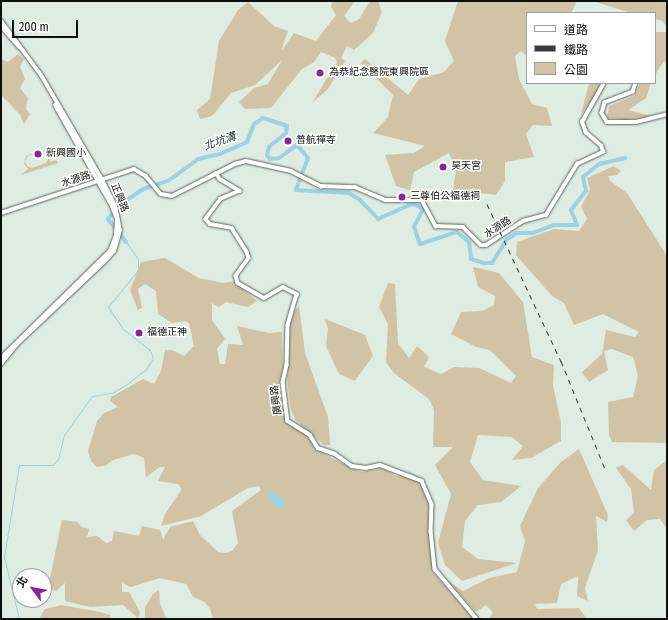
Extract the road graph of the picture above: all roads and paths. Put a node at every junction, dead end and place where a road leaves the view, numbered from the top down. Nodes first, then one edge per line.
1 (1, 21) edge
2 (1, 26) edge
3 (603, 84) edge
4 (636, 84) edge
5 (667, 114) edge
6 (216, 173) junction
7 (100, 180) junction
8 (116, 212) junction
9 (1, 213) edge
10 (117, 235) junction
11 (1, 358) edge
12 (1, 364) edge
13 (476, 619) edge

1 - 7 main road, 正興路
2 - 7 main road, 正興路
3 - 6 street, 水源路
4 - 5 street
6 - 7 street, 水源路
6 - 13 street, 廣興路
7 - 8 main road, 正興路
7 - 9 street, 水源路
8 - 10 main road, 正興路
8 - 10 main road, 正興路
10 - 11 main road, 正興路
10 - 12 main road, 正興路

